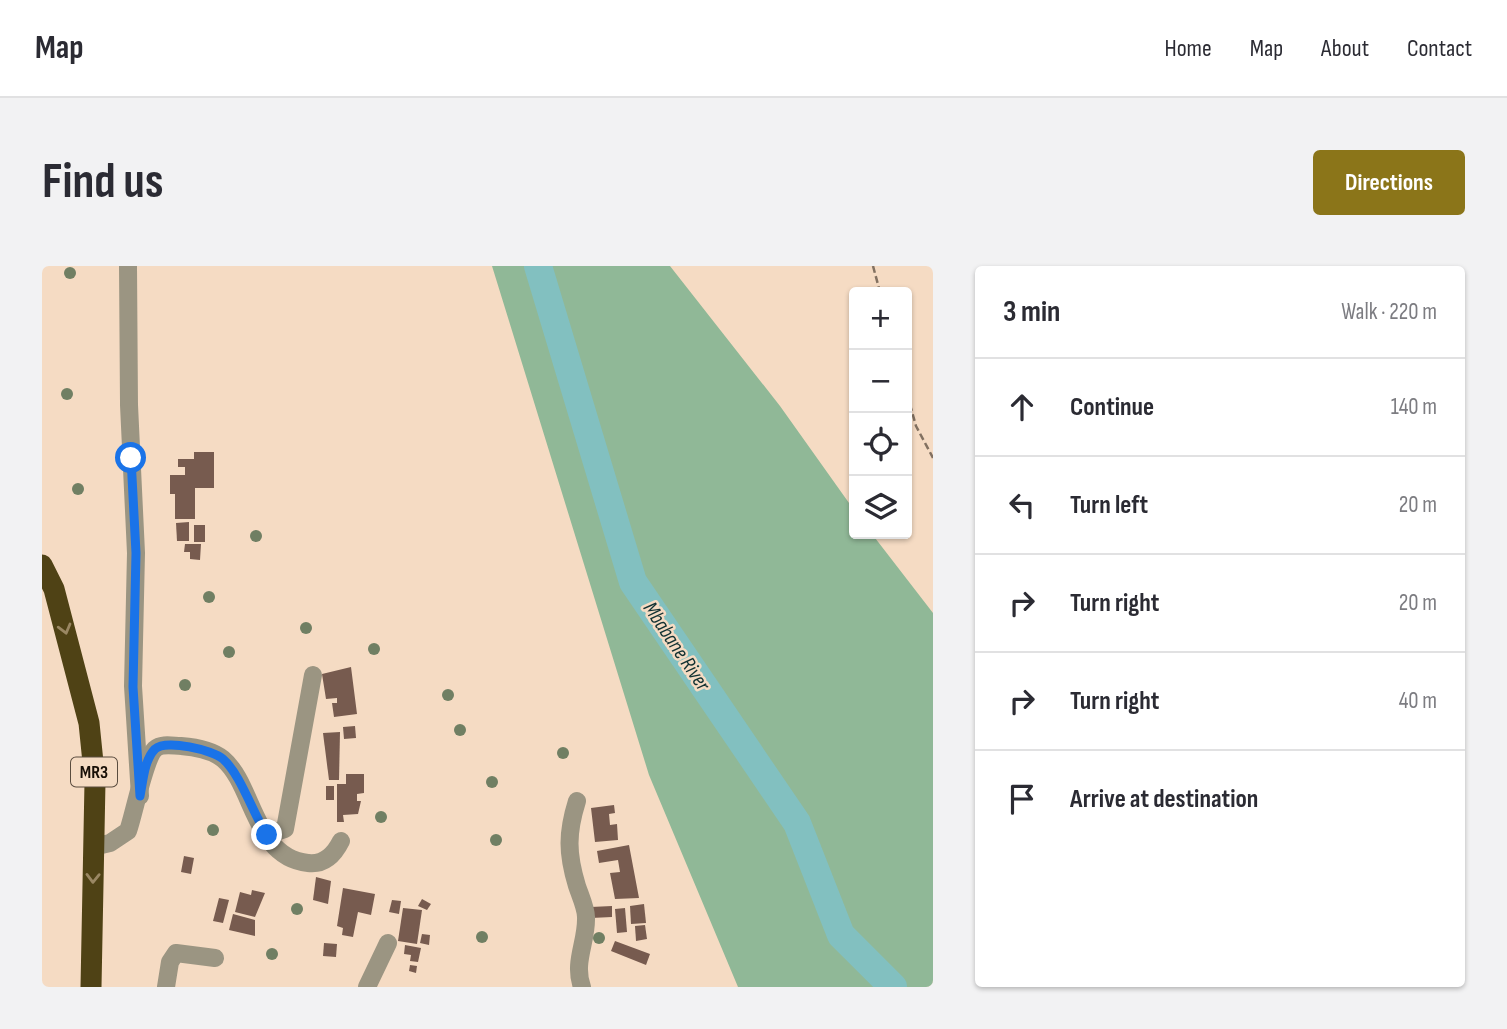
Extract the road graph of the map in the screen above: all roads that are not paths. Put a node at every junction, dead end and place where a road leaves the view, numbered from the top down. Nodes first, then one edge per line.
1 (128, 266) edge
2 (42, 565) edge
3 (313, 675) dead end
4 (140, 796) junction
5 (577, 801) dead end
6 (267, 835) junction
7 (341, 841) dead end
8 (93, 847) junction
9 (388, 943) dead end
10 (215, 958) dead end
11 (91, 987) edge
12 (166, 987) edge
13 (367, 987) edge
14 (582, 987) edge

1 - 4 street
2 -> 8 highway, MR3
3 - 6 street
4 - 6 street
4 - 8 street
5 - 14 street
6 - 7 street
8 -> 11 highway, MR3
9 - 13 street
10 - 12 street

